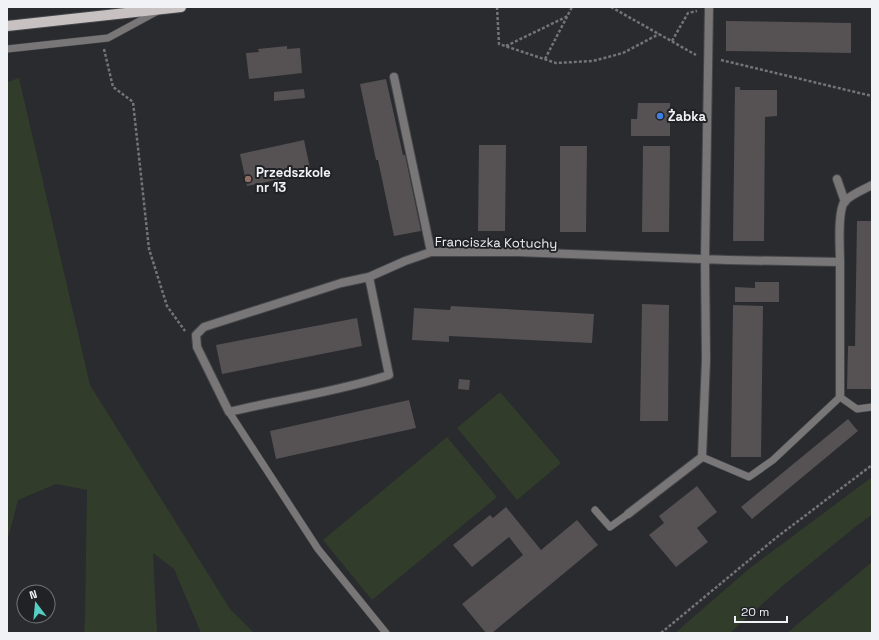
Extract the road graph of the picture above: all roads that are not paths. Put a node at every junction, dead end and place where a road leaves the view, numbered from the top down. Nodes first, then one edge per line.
1 (181, 7) edge
2 (709, 7) edge
3 (160, 9) junction
4 (7, 26) edge
5 (7, 49) edge
6 (394, 77) dead end
7 (837, 179) dead end
8 (872, 185) edge
9 (845, 202) junction
10 (431, 252) junction
11 (705, 259) junction
12 (840, 262) junction
13 (369, 276) junction
14 (840, 397) junction
15 (872, 407) edge
16 (229, 412) junction
17 (702, 457) junction
18 (596, 510) dead end
19 (628, 514) joint
20 (386, 633) edge

1 - 3 main road
2 - 11 street
3 - 4 main road
3 - 5 lane
6 - 10 street
7 - 9 street
8 - 9 street
9 - 12 street
10 - 11 street, Franciszka Kotuchy
10 - 13 street, Franciszka Kotuchy
11 - 12 street, Franciszka Kotuchy
11 - 17 street
12 - 14 street
13 - 16 street
13 - 16 street, Franciszka Kotuchy
14 - 15 lane
14 - 17 lane
16 - 20 lane
17 - 19 street
18 - 19 lane

